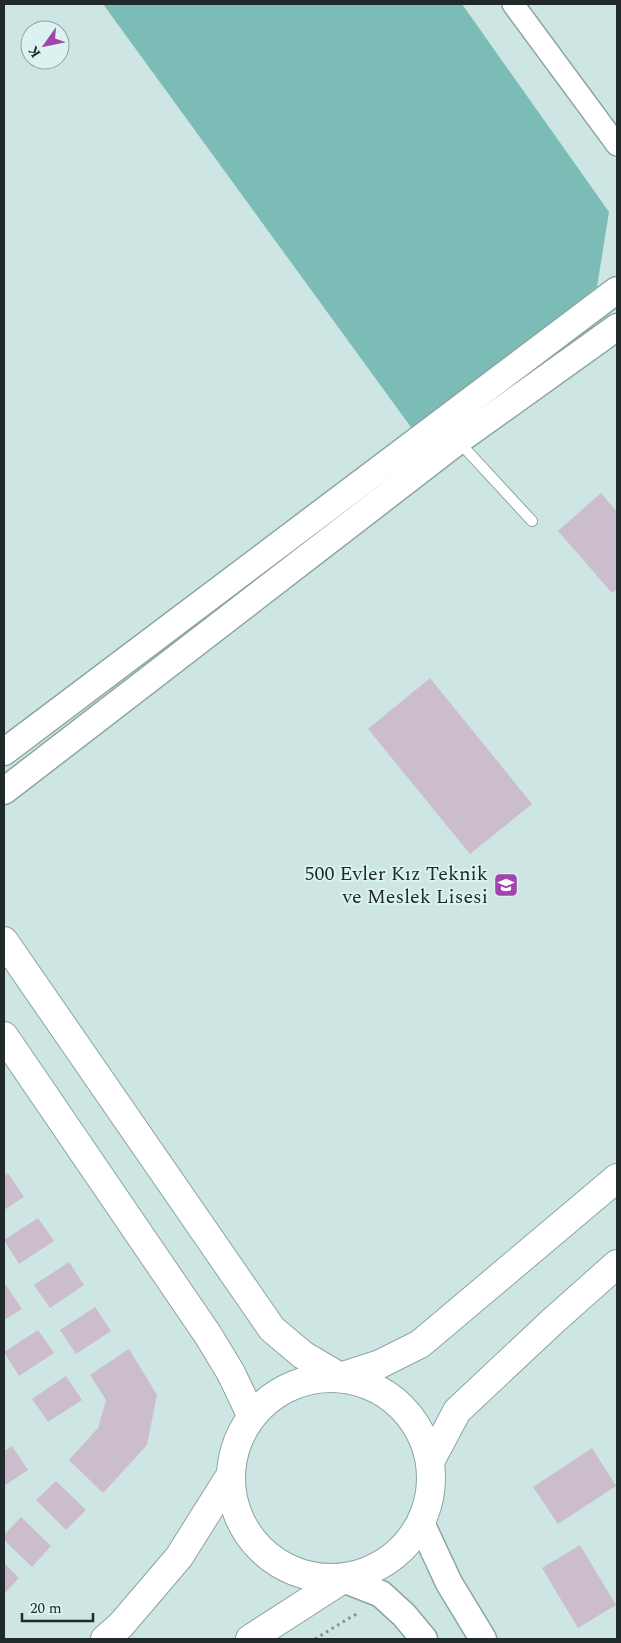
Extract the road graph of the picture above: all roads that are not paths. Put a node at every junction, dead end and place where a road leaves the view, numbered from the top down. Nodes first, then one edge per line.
1 (513, 4) edge
2 (617, 145) edge
3 (617, 290) edge
4 (617, 327) edge
5 (458, 441) junction
6 (532, 521) dead end
7 (4, 752) edge
8 (4, 791) edge
9 (4, 941) edge
10 (4, 1036) edge
11 (617, 1178) edge
12 (617, 1264) edge
13 (340, 1377) junction
14 (251, 1415) junction
15 (431, 1460) junction
16 (230, 1476) junction
17 (422, 1525) junction
18 (343, 1579) junction
19 (105, 1639) edge
20 (250, 1639) edge
21 (424, 1639) edge
22 (483, 1639) edge

1 - 2 street
3 - 7 street
4 - 5 street
5 - 6 lane
5 - 8 street
9 - 13 main road
10 - 14 main road
11 - 13 main road
12 - 15 main road
13 - 14 main road
13 - 15 main road
14 - 16 main road
15 - 17 main road
16 - 18 main road
16 - 19 main road
17 - 18 main road
17 - 22 street
18 - 20 main road
18 - 21 street

